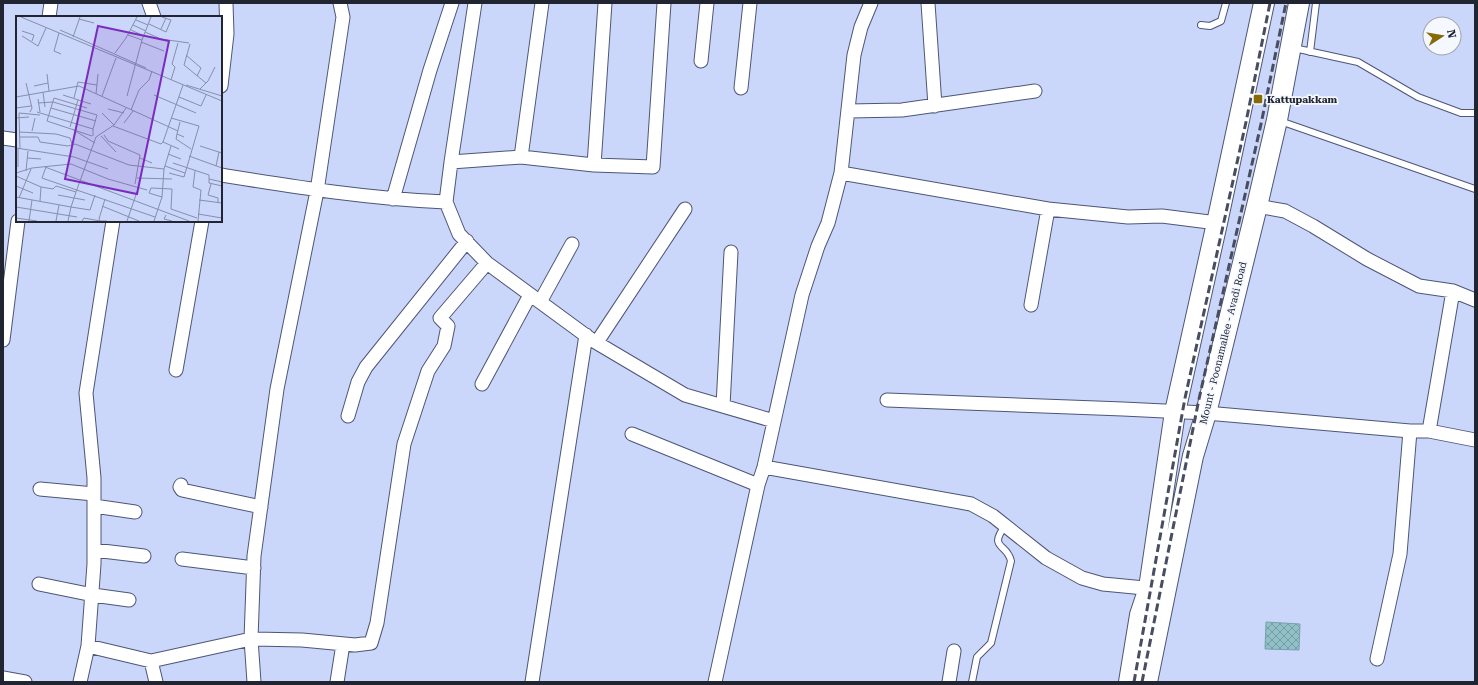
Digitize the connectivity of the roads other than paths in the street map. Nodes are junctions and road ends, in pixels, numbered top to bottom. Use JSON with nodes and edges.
{"nodes":[{"id":1,"x":51,"y":3,"type":"edge"},
{"id":2,"x":149,"y":3,"type":"edge"},
{"id":3,"x":226,"y":3,"type":"edge"},
{"id":4,"x":340,"y":3,"type":"edge"},
{"id":5,"x":452,"y":3,"type":"edge"},
{"id":6,"x":475,"y":3,"type":"edge"},
{"id":7,"x":542,"y":3,"type":"edge"},
{"id":8,"x":604,"y":3,"type":"edge"},
{"id":9,"x":664,"y":3,"type":"edge"},
{"id":10,"x":707,"y":3,"type":"edge"},
{"id":11,"x":750,"y":3,"type":"edge"},
{"id":12,"x":871,"y":3,"type":"edge"},
{"id":13,"x":928,"y":3,"type":"edge"},
{"id":14,"x":1226,"y":3,"type":"edge"},
{"id":15,"x":1264,"y":3,"type":"edge"},
{"id":16,"x":1299,"y":3,"type":"edge"},
{"id":17,"x":1316,"y":3,"type":"edge"},
{"id":18,"x":49,"y":16,"type":"edge"},
{"id":19,"x":154,"y":16,"type":"edge"},
{"id":20,"x":1201,"y":25,"type":"dead end"},
{"id":21,"x":1290,"y":47,"type":"junction"},
{"id":22,"x":1310,"y":52,"type":"junction"},
{"id":23,"x":701,"y":61,"type":"dead end"},
{"id":24,"x":222,"y":77,"type":"edge"},
{"id":25,"x":741,"y":88,"type":"dead end"},
{"id":26,"x":1035,"y":91,"type":"dead end"},
{"id":27,"x":935,"y":106,"type":"junction"},
{"id":28,"x":849,"y":111,"type":"junction"},
{"id":29,"x":1475,"y":113,"type":"edge"},
{"id":30,"x":1276,"y":120,"type":"junction"},
{"id":31,"x":3,"y":138,"type":"edge"},
{"id":32,"x":16,"y":140,"type":"edge"},
{"id":33,"x":521,"y":157,"type":"junction"},
{"id":34,"x":452,"y":162,"type":"junction"},
{"id":35,"x":594,"y":165,"type":"junction"},
{"id":36,"x":841,"y":173,"type":"junction"},
{"id":37,"x":222,"y":175,"type":"edge"},
{"id":38,"x":1475,"y":189,"type":"edge"},
{"id":39,"x":317,"y":191,"type":"junction"},
{"id":40,"x":392,"y":199,"type":"junction"},
{"id":41,"x":446,"y":202,"type":"junction"},
{"id":42,"x":1257,"y":206,"type":"junction"},
{"id":43,"x":685,"y":209,"type":"dead end"},
{"id":44,"x":1048,"y":209,"type":"junction"},
{"id":45,"x":18,"y":222,"type":"edge"},
{"id":46,"x":113,"y":222,"type":"edge"},
{"id":47,"x":202,"y":222,"type":"edge"},
{"id":48,"x":1218,"y":223,"type":"junction"},
{"id":49,"x":467,"y":241,"type":"junction"},
{"id":50,"x":572,"y":244,"type":"dead end"},
{"id":51,"x":732,"y":252,"type":"dead end"},
{"id":52,"x":487,"y":263,"type":"junction"},
{"id":53,"x":1453,"y":291,"type":"junction"},
{"id":54,"x":535,"y":298,"type":"junction"},
{"id":55,"x":1475,"y":300,"type":"edge"},
{"id":56,"x":1031,"y":305,"type":"dead end"},
{"id":57,"x":591,"y":339,"type":"junction"},
{"id":58,"x":3,"y":340,"type":"edge"},
{"id":59,"x":176,"y":370,"type":"dead end"},
{"id":60,"x":482,"y":384,"type":"dead end"},
{"id":61,"x":887,"y":400,"type":"dead end"},
{"id":62,"x":723,"y":406,"type":"junction"},
{"id":63,"x":1175,"y":412,"type":"junction"},
{"id":64,"x":1206,"y":413,"type":"junction"},
{"id":65,"x":348,"y":416,"type":"dead end"},
{"id":66,"x":774,"y":421,"type":"junction"},
{"id":67,"x":1410,"y":431,"type":"junction"},
{"id":68,"x":1429,"y":431,"type":"junction"},
{"id":69,"x":632,"y":434,"type":"dead end"},
{"id":70,"x":1475,"y":440,"type":"edge"},
{"id":71,"x":764,"y":467,"type":"junction"},
{"id":72,"x":758,"y":484,"type":"junction"},
{"id":73,"x":181,"y":485,"type":"dead end"},
{"id":74,"x":40,"y":490,"type":"dead end"},
{"id":75,"x":94,"y":500,"type":"junction"},
{"id":76,"x":261,"y":507,"type":"junction"},
{"id":77,"x":135,"y":512,"type":"dead end"},
{"id":78,"x":1005,"y":526,"type":"junction"},
{"id":79,"x":94,"y":550,"type":"junction"},
{"id":80,"x":144,"y":556,"type":"dead end"},
{"id":81,"x":182,"y":559,"type":"dead end"},
{"id":82,"x":254,"y":568,"type":"junction"},
{"id":83,"x":39,"y":584,"type":"dead end"},
{"id":84,"x":1157,"y":589,"type":"junction"},
{"id":85,"x":93,"y":595,"type":"junction"},
{"id":86,"x":129,"y":600,"type":"dead end"},
{"id":87,"x":250,"y":639,"type":"junction"},
{"id":88,"x":343,"y":644,"type":"junction"},
{"id":89,"x":88,"y":646,"type":"junction"},
{"id":90,"x":954,"y":651,"type":"dead end"},
{"id":91,"x":1377,"y":659,"type":"dead end"},
{"id":92,"x":151,"y":661,"type":"junction"},
{"id":93,"x":3,"y":678,"type":"edge"},
{"id":94,"x":25,"y":682,"type":"edge"},
{"id":95,"x":80,"y":682,"type":"edge"},
{"id":96,"x":156,"y":682,"type":"edge"},
{"id":97,"x":254,"y":682,"type":"edge"},
{"id":98,"x":336,"y":682,"type":"edge"},
{"id":99,"x":532,"y":682,"type":"edge"},
{"id":100,"x":715,"y":682,"type":"edge"},
{"id":101,"x":949,"y":682,"type":"edge"},
{"id":102,"x":972,"y":682,"type":"edge"},
{"id":103,"x":1129,"y":682,"type":"edge"},
{"id":104,"x":1147,"y":682,"type":"edge"}],
"edges":[{"from":1,"to":18,"type":"street"},
{"from":2,"to":19,"type":"street"},
{"from":3,"to":24,"type":"street"},
{"from":4,"to":39,"type":"street"},
{"from":5,"to":40,"type":"street"},
{"from":6,"to":34,"type":"street"},
{"from":7,"to":33,"type":"street"},
{"from":8,"to":35,"type":"street"},
{"from":9,"to":35,"type":"street"},
{"from":10,"to":23,"type":"street"},
{"from":11,"to":25,"type":"street"},
{"from":12,"to":28,"type":"street"},
{"from":13,"to":27,"type":"street"},
{"from":14,"to":20,"type":"lane"},
{"from":15,"to":48,"type":"main road","name":"Mount - Poonamallee - Avadi Road"},
{"from":16,"to":21,"type":"main road","name":"Mount - Poonamallee - Avadi Road"},
{"from":17,"to":22,"type":"lane"},
{"from":21,"to":22,"type":"lane"},
{"from":21,"to":30,"type":"main road","name":"Mount - Poonamallee - Avadi Road"},
{"from":22,"to":29,"type":"lane"},
{"from":26,"to":27,"type":"street"},
{"from":27,"to":28,"type":"street"},
{"from":28,"to":36,"type":"street"},
{"from":30,"to":38,"type":"lane"},
{"from":30,"to":42,"type":"main road","name":"Mount - Poonamallee - Avadi Road"},
{"from":31,"to":32,"type":"street"},
{"from":33,"to":34,"type":"street"},
{"from":33,"to":35,"type":"street"},
{"from":34,"to":41,"type":"street"},
{"from":36,"to":44,"type":"street"},
{"from":36,"to":66,"type":"street"},
{"from":37,"to":39,"type":"street"},
{"from":39,"to":40,"type":"street"},
{"from":39,"to":76,"type":"street"},
{"from":40,"to":41,"type":"street"},
{"from":41,"to":49,"type":"street"},
{"from":42,"to":53,"type":"street"},
{"from":42,"to":64,"type":"main road","name":"Mount - Poonamallee - Avadi Road"},
{"from":43,"to":57,"type":"street"},
{"from":44,"to":48,"type":"street"},
{"from":44,"to":56,"type":"street"},
{"from":45,"to":58,"type":"street"},
{"from":46,"to":75,"type":"street"},
{"from":47,"to":59,"type":"street"},
{"from":48,"to":63,"type":"main road","name":"Mount - Poonamallee - Avadi Road"},
{"from":49,"to":52,"type":"street"},
{"from":49,"to":65,"type":"street"},
{"from":50,"to":54,"type":"street"},
{"from":51,"to":62,"type":"street"},
{"from":52,"to":54,"type":"street"},
{"from":52,"to":88,"type":"street"},
{"from":53,"to":55,"type":"street"},
{"from":53,"to":68,"type":"street"},
{"from":54,"to":57,"type":"street"},
{"from":54,"to":60,"type":"street"},
{"from":57,"to":62,"type":"street"},
{"from":57,"to":99,"type":"street"},
{"from":61,"to":63,"type":"street"},
{"from":62,"to":66,"type":"street"},
{"from":63,"to":64,"type":"street"},
{"from":63,"to":84,"type":"main road","name":"Mount - Poonamallee - Avadi Road"},
{"from":64,"to":67,"type":"street"},
{"from":64,"to":84,"type":"main road","name":"Mount - Poonamallee - Avadi Road"},
{"from":66,"to":71,"type":"street"},
{"from":67,"to":68,"type":"street"},
{"from":67,"to":91,"type":"street"},
{"from":68,"to":70,"type":"street"},
{"from":69,"to":72,"type":"street"},
{"from":71,"to":72,"type":"street"},
{"from":71,"to":78,"type":"street"},
{"from":72,"to":100,"type":"street"},
{"from":73,"to":76,"type":"street"},
{"from":74,"to":75,"type":"street"},
{"from":75,"to":77,"type":"street"},
{"from":75,"to":79,"type":"street"},
{"from":76,"to":82,"type":"street"},
{"from":78,"to":84,"type":"street"},
{"from":78,"to":102,"type":"lane"},
{"from":79,"to":80,"type":"street"},
{"from":79,"to":85,"type":"street"},
{"from":81,"to":82,"type":"street"},
{"from":82,"to":87,"type":"street"},
{"from":83,"to":85,"type":"street"},
{"from":84,"to":103,"type":"main road","name":"Mount - Poonamallee - Avadi Road"},
{"from":84,"to":104,"type":"main road","name":"Mount - Poonamallee - Avadi Road"},
{"from":85,"to":86,"type":"street"},
{"from":85,"to":89,"type":"street"},
{"from":87,"to":88,"type":"street"},
{"from":87,"to":92,"type":"street"},
{"from":87,"to":97,"type":"street"},
{"from":88,"to":98,"type":"street"},
{"from":89,"to":92,"type":"street"},
{"from":89,"to":95,"type":"street"},
{"from":90,"to":101,"type":"street"},
{"from":92,"to":96,"type":"street"},
{"from":93,"to":94,"type":"street"}]}
